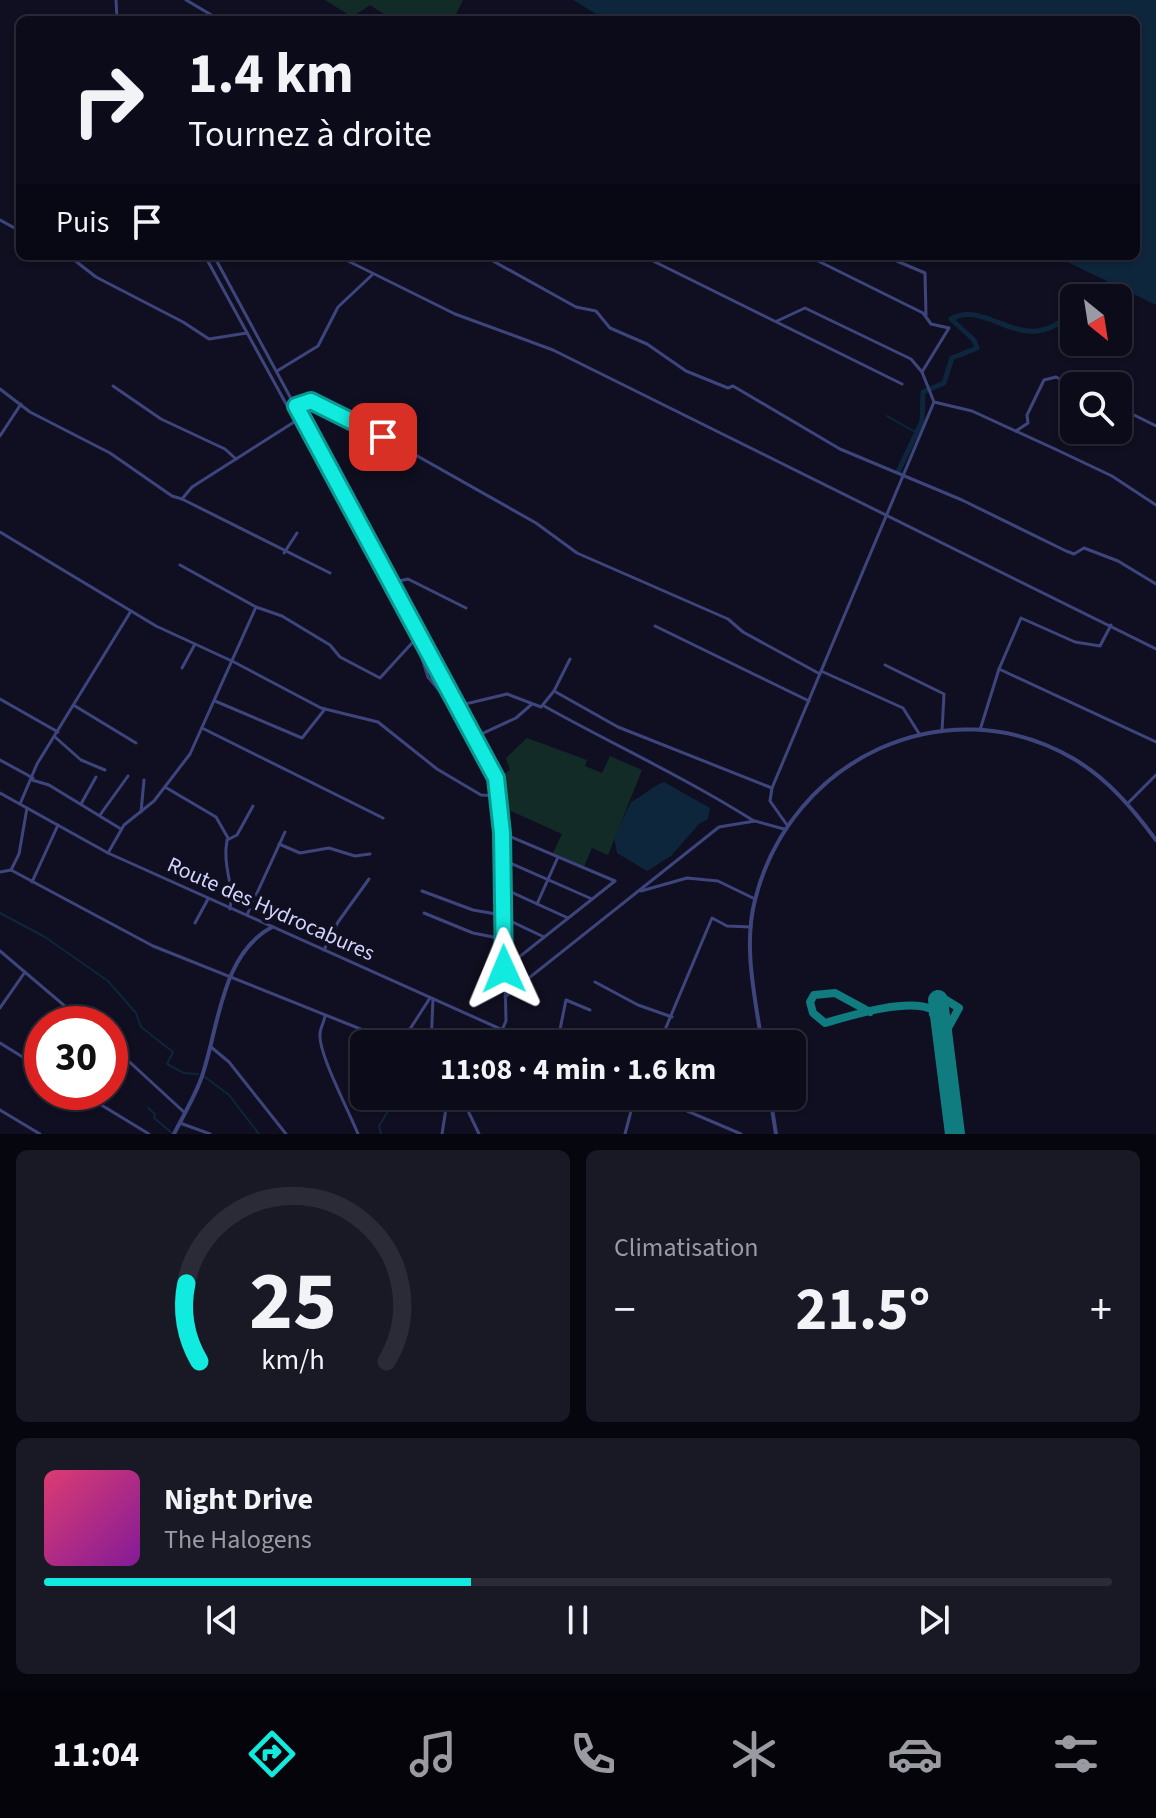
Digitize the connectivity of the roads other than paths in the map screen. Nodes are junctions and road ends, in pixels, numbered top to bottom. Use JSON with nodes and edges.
{"nodes":[{"id":1,"x":186,"y":0,"type":"edge"},
{"id":2,"x":213,"y":16,"type":"edge"},
{"id":3,"x":74,"y":260,"type":"edge"},
{"id":4,"x":207,"y":260,"type":"edge"},
{"id":5,"x":216,"y":260,"type":"edge"},
{"id":6,"x":345,"y":260,"type":"edge"},
{"id":7,"x":491,"y":260,"type":"edge"},
{"id":8,"x":651,"y":260,"type":"edge"},
{"id":9,"x":816,"y":260,"type":"edge"},
{"id":10,"x":894,"y":260,"type":"edge"},
{"id":11,"x":372,"y":275,"type":"junction"},
{"id":12,"x":926,"y":318,"type":"junction"},
{"id":13,"x":777,"y":321,"type":"junction"},
{"id":14,"x":247,"y":333,"type":"junction"},
{"id":15,"x":277,"y":371,"type":"junction"},
{"id":16,"x":922,"y":372,"type":"junction"},
{"id":17,"x":1060,"y":379,"type":"edge"},
{"id":18,"x":902,"y":384,"type":"dead end"},
{"id":19,"x":113,"y":386,"type":"dead end"},
{"id":20,"x":0,"y":389,"type":"edge"},
{"id":21,"x":934,"y":402,"type":"junction"},
{"id":22,"x":21,"y":404,"type":"junction"},
{"id":23,"x":296,"y":406,"type":"junction"},
{"id":24,"x":1132,"y":414,"type":"edge"},
{"id":25,"x":302,"y":417,"type":"junction"},
{"id":26,"x":295,"y":420,"type":"junction"},
{"id":27,"x":1156,"y":426,"type":"edge"},
{"id":28,"x":1016,"y":431,"type":"junction"},
{"id":29,"x":0,"y":436,"type":"edge"},
{"id":30,"x":237,"y":460,"type":"junction"},
{"id":31,"x":902,"y":478,"type":"junction"},
{"id":32,"x":182,"y":499,"type":"junction"},
{"id":33,"x":1156,"y":505,"type":"edge"},
{"id":34,"x":886,"y":516,"type":"junction"},
{"id":35,"x":0,"y":532,"type":"edge"},
{"id":36,"x":297,"y":533,"type":"dead end"},
{"id":37,"x":284,"y":553,"type":"junction"},
{"id":38,"x":379,"y":556,"type":"junction"},
{"id":39,"x":371,"y":560,"type":"junction"},
{"id":40,"x":180,"y":565,"type":"dead end"},
{"id":41,"x":330,"y":573,"type":"dead end"},
{"id":42,"x":392,"y":582,"type":"junction"},
{"id":43,"x":1156,"y":584,"type":"edge"},
{"id":44,"x":256,"y":607,"type":"junction"},
{"id":45,"x":466,"y":608,"type":"dead end"},
{"id":46,"x":131,"y":611,"type":"junction"},
{"id":47,"x":1111,"y":625,"type":"junction"},
{"id":48,"x":655,"y":626,"type":"dead end"},
{"id":49,"x":417,"y":643,"type":"junction"},
{"id":50,"x":195,"y":644,"type":"junction"},
{"id":51,"x":1156,"y":649,"type":"edge"},
{"id":52,"x":570,"y":659,"type":"dead end"},
{"id":53,"x":234,"y":662,"type":"junction"},
{"id":54,"x":885,"y":665,"type":"dead end"},
{"id":55,"x":182,"y":668,"type":"dead end"},
{"id":56,"x":999,"y":669,"type":"junction"},
{"id":57,"x":820,"y":672,"type":"junction"},
{"id":58,"x":554,"y":691,"type":"junction"},
{"id":59,"x":0,"y":699,"type":"edge"},
{"id":60,"x":215,"y":701,"type":"junction"},
{"id":61,"x":809,"y":701,"type":"junction"},
{"id":62,"x":532,"y":704,"type":"junction"},
{"id":63,"x":75,"y":706,"type":"junction"},
{"id":64,"x":544,"y":706,"type":"junction"},
{"id":65,"x":460,"y":707,"type":"junction"},
{"id":66,"x":325,"y":709,"type":"junction"},
{"id":67,"x":202,"y":728,"type":"junction"},
{"id":68,"x":980,"y":730,"type":"junction"},
{"id":69,"x":942,"y":731,"type":"junction"},
{"id":70,"x":58,"y":732,"type":"junction"},
{"id":71,"x":920,"y":735,"type":"junction"},
{"id":72,"x":475,"y":736,"type":"junction"},
{"id":73,"x":55,"y":737,"type":"junction"},
{"id":74,"x":1156,"y":742,"type":"edge"},
{"id":75,"x":136,"y":743,"type":"dead end"},
{"id":76,"x":0,"y":760,"type":"edge"},
{"id":77,"x":105,"y":770,"type":"dead end"},
{"id":78,"x":128,"y":776,"type":"dead end"},
{"id":79,"x":96,"y":777,"type":"dead end"},
{"id":80,"x":1156,"y":777,"type":"edge"},
{"id":81,"x":33,"y":779,"type":"junction"},
{"id":82,"x":144,"y":780,"type":"dead end"},
{"id":83,"x":165,"y":787,"type":"junction"},
{"id":84,"x":772,"y":788,"type":"junction"},
{"id":85,"x":0,"y":793,"type":"edge"},
{"id":86,"x":500,"y":796,"type":"junction"},
{"id":87,"x":20,"y":804,"type":"junction"},
{"id":88,"x":81,"y":804,"type":"junction"},
{"id":89,"x":1127,"y":804,"type":"junction"},
{"id":90,"x":253,"y":806,"type":"dead end"},
{"id":91,"x":27,"y":808,"type":"junction"},
{"id":92,"x":141,"y":812,"type":"junction"},
{"id":93,"x":99,"y":815,"type":"junction"},
{"id":94,"x":383,"y":818,"type":"dead end"},
{"id":95,"x":755,"y":821,"type":"junction"},
{"id":96,"x":58,"y":825,"type":"junction"},
{"id":97,"x":786,"y":827,"type":"junction"},
{"id":98,"x":121,"y":829,"type":"junction"},
{"id":99,"x":285,"y":832,"type":"dead end"},
{"id":100,"x":502,"y":833,"type":"junction"},
{"id":101,"x":228,"y":838,"type":"junction"},
{"id":102,"x":1156,"y":840,"type":"edge"},
{"id":103,"x":279,"y":844,"type":"junction"},
{"id":104,"x":108,"y":853,"type":"junction"},
{"id":105,"x":370,"y":854,"type":"dead end"},
{"id":106,"x":558,"y":857,"type":"junction"},
{"id":107,"x":501,"y":859,"type":"junction"},
{"id":108,"x":11,"y":870,"type":"junction"},
{"id":109,"x":0,"y":872,"type":"edge"},
{"id":110,"x":369,"y":879,"type":"dead end"},
{"id":111,"x":546,"y":880,"type":"junction"},
{"id":112,"x":32,"y":882,"type":"junction"},
{"id":113,"x":502,"y":888,"type":"junction"},
{"id":114,"x":422,"y":891,"type":"dead end"},
{"id":115,"x":637,"y":892,"type":"junction"},
{"id":116,"x":208,"y":899,"type":"junction"},
{"id":117,"x":592,"y":899,"type":"junction"},
{"id":118,"x":755,"y":899,"type":"junction"},
{"id":119,"x":537,"y":904,"type":"junction"},
{"id":120,"x":230,"y":909,"type":"junction"},
{"id":121,"x":424,"y":913,"type":"dead end"},
{"id":122,"x":247,"y":916,"type":"junction"},
{"id":123,"x":503,"y":916,"type":"junction"},
{"id":124,"x":568,"y":918,"type":"junction"},
{"id":125,"x":195,"y":923,"type":"dead end"},
{"id":126,"x":272,"y":927,"type":"junction"},
{"id":127,"x":751,"y":927,"type":"junction"},
{"id":128,"x":544,"y":937,"type":"junction"},
{"id":129,"x":503,"y":939,"type":"junction"},
{"id":130,"x":0,"y":951,"type":"edge"},
{"id":131,"x":324,"y":951,"type":"junction"},
{"id":132,"x":504,"y":969,"type":"junction"},
{"id":133,"x":25,"y":972,"type":"junction"},
{"id":134,"x":231,"y":977,"type":"junction"},
{"id":135,"x":595,"y":982,"type":"dead end"},
{"id":136,"x":504,"y":997,"type":"junction"},
{"id":137,"x":432,"y":998,"type":"junction"},
{"id":138,"x":65,"y":1006,"type":"edge"},
{"id":139,"x":0,"y":1008,"type":"edge"},
{"id":140,"x":590,"y":1010,"type":"dead end"},
{"id":141,"x":325,"y":1016,"type":"junction"},
{"id":142,"x":672,"y":1017,"type":"junction"},
{"id":143,"x":431,"y":1030,"type":"edge"},
{"id":144,"x":502,"y":1030,"type":"joint"},
{"id":145,"x":560,"y":1030,"type":"edge"},
{"id":146,"x":666,"y":1030,"type":"edge"},
{"id":147,"x":760,"y":1030,"type":"edge"},
{"id":148,"x":0,"y":1043,"type":"edge"},
{"id":149,"x":211,"y":1047,"type":"junction"},
{"id":150,"x":24,"y":1058,"type":"edge"},
{"id":151,"x":128,"y":1061,"type":"edge"},
{"id":152,"x":0,"y":1110,"type":"edge"},
{"id":153,"x":110,"y":1110,"type":"edge"},
{"id":154,"x":446,"y":1110,"type":"edge"},
{"id":155,"x":468,"y":1110,"type":"edge"},
{"id":156,"x":631,"y":1110,"type":"edge"},
{"id":157,"x":685,"y":1110,"type":"edge"},
{"id":158,"x":772,"y":1110,"type":"edge"},
{"id":159,"x":185,"y":1113,"type":"junction"},
{"id":160,"x":180,"y":1123,"type":"junction"},
{"id":161,"x":40,"y":1134,"type":"edge"},
{"id":162,"x":149,"y":1134,"type":"edge"},
{"id":163,"x":174,"y":1134,"type":"edge"},
{"id":164,"x":210,"y":1134,"type":"edge"},
{"id":165,"x":286,"y":1134,"type":"edge"},
{"id":166,"x":358,"y":1134,"type":"edge"},
{"id":167,"x":442,"y":1134,"type":"edge"},
{"id":168,"x":479,"y":1134,"type":"edge"},
{"id":169,"x":625,"y":1134,"type":"edge"},
{"id":170,"x":741,"y":1134,"type":"edge"},
{"id":171,"x":776,"y":1134,"type":"edge"}],
"edges":[{"from":1,"to":2,"type":"street"},
{"from":3,"to":14,"type":"street"},
{"from":4,"to":14,"type":"street"},
{"from":5,"to":15,"type":"street"},
{"from":6,"to":11,"type":"street"},
{"from":7,"to":31,"type":"street"},
{"from":8,"to":13,"type":"street"},
{"from":9,"to":12,"type":"street"},
{"from":10,"to":12,"type":"street"},
{"from":11,"to":15,"type":"street"},
{"from":11,"to":34,"type":"street"},
{"from":12,"to":16,"type":"street"},
{"from":13,"to":16,"type":"street"},
{"from":13,"to":18,"type":"street"},
{"from":14,"to":26,"type":"street"},
{"from":15,"to":23,"type":"street"},
{"from":16,"to":21,"type":"street"},
{"from":17,"to":28,"type":"street"},
{"from":19,"to":30,"type":"street"},
{"from":20,"to":22,"type":"street"},
{"from":21,"to":28,"type":"street"},
{"from":21,"to":31,"type":"street"},
{"from":22,"to":29,"type":"street"},
{"from":22,"to":32,"type":"street"},
{"from":23,"to":25,"type":"street"},
{"from":23,"to":57,"type":"street"},
{"from":24,"to":27,"type":"street"},
{"from":25,"to":26,"type":"street"},
{"from":25,"to":38,"type":"street"},
{"from":26,"to":30,"type":"street"},
{"from":26,"to":39,"type":"street"},
{"from":28,"to":33,"type":"street"},
{"from":30,"to":32,"type":"street"},
{"from":31,"to":34,"type":"street"},
{"from":31,"to":43,"type":"street"},
{"from":32,"to":37,"type":"street"},
{"from":34,"to":47,"type":"street"},
{"from":34,"to":57,"type":"street"},
{"from":35,"to":46,"type":"street"},
{"from":36,"to":37,"type":"street"},
{"from":37,"to":41,"type":"street"},
{"from":38,"to":39,"type":"street"},
{"from":38,"to":42,"type":"street"},
{"from":39,"to":49,"type":"street"},
{"from":40,"to":44,"type":"street"},
{"from":42,"to":45,"type":"street"},
{"from":42,"to":65,"type":"street"},
{"from":44,"to":49,"type":"street"},
{"from":44,"to":53,"type":"street"},
{"from":46,"to":50,"type":"street"},
{"from":46,"to":63,"type":"street"},
{"from":47,"to":51,"type":"street"},
{"from":47,"to":56,"type":"street"},
{"from":48,"to":61,"type":"street"},
{"from":49,"to":65,"type":"street"},
{"from":50,"to":53,"type":"street"},
{"from":50,"to":55,"type":"street"},
{"from":52,"to":58,"type":"street"},
{"from":53,"to":60,"type":"street"},
{"from":53,"to":66,"type":"street"},
{"from":54,"to":69,"type":"street"},
{"from":56,"to":68,"type":"street"},
{"from":56,"to":74,"type":"street"},
{"from":57,"to":61,"type":"street"},
{"from":57,"to":71,"type":"street"},
{"from":58,"to":64,"type":"street"},
{"from":58,"to":84,"type":"street"},
{"from":59,"to":70,"type":"street"},
{"from":60,"to":66,"type":"street"},
{"from":60,"to":67,"type":"street"},
{"from":61,"to":84,"type":"street"},
{"from":62,"to":64,"type":"street"},
{"from":62,"to":65,"type":"street"},
{"from":62,"to":72,"type":"street"},
{"from":63,"to":70,"type":"street"},
{"from":63,"to":75,"type":"street"},
{"from":64,"to":95,"type":"street"},
{"from":65,"to":72,"type":"street"},
{"from":66,"to":86,"type":"street"},
{"from":67,"to":83,"type":"street"},
{"from":67,"to":94,"type":"street"},
{"from":68,"to":69,"type":"street"},
{"from":68,"to":89,"type":"street"},
{"from":69,"to":71,"type":"street"},
{"from":70,"to":73,"type":"street"},
{"from":71,"to":97,"type":"street"},
{"from":72,"to":86,"type":"street"},
{"from":73,"to":77,"type":"street"},
{"from":73,"to":81,"type":"street"},
{"from":76,"to":81,"type":"street"},
{"from":78,"to":93,"type":"street"},
{"from":79,"to":88,"type":"street"},
{"from":80,"to":89,"type":"street"},
{"from":81,"to":87,"type":"street"},
{"from":81,"to":88,"type":"street"},
{"from":82,"to":92,"type":"street"},
{"from":83,"to":92,"type":"street"},
{"from":83,"to":101,"type":"street"},
{"from":84,"to":97,"type":"street"},
{"from":85,"to":87,"type":"street","name":"Route des Hydrocabures"},
{"from":86,"to":100,"type":"street"},
{"from":87,"to":91,"type":"street","name":"Route des Hydrocabures"},
{"from":88,"to":93,"type":"street"},
{"from":89,"to":102,"type":"street"},
{"from":90,"to":101,"type":"street"},
{"from":91,"to":96,"type":"street","name":"Route des Hydrocabures"},
{"from":91,"to":108,"type":"street"},
{"from":92,"to":98,"type":"street"},
{"from":93,"to":98,"type":"street"},
{"from":95,"to":97,"type":"street"},
{"from":95,"to":115,"type":"street"},
{"from":96,"to":104,"type":"street","name":"Route des Hydrocabures"},
{"from":96,"to":112,"type":"street"},
{"from":97,"to":118,"type":"street"},
{"from":98,"to":104,"type":"street"},
{"from":99,"to":103,"type":"street"},
{"from":100,"to":106,"type":"street"},
{"from":100,"to":107,"type":"street"},
{"from":101,"to":120,"type":"street"},
{"from":103,"to":105,"type":"street"},
{"from":103,"to":122,"type":"street"},
{"from":104,"to":116,"type":"street","name":"Route des Hydrocabures"},
{"from":106,"to":111,"type":"street"},
{"from":106,"to":117,"type":"street"},
{"from":107,"to":111,"type":"street"},
{"from":107,"to":113,"type":"street"},
{"from":108,"to":109,"type":"street"},
{"from":108,"to":112,"type":"street"},
{"from":110,"to":131,"type":"street"},
{"from":111,"to":117,"type":"street"},
{"from":111,"to":119,"type":"street"},
{"from":112,"to":134,"type":"street"},
{"from":113,"to":119,"type":"street"},
{"from":113,"to":123,"type":"street"},
{"from":114,"to":123,"type":"street"},
{"from":115,"to":118,"type":"street"},
{"from":115,"to":136,"type":"street"},
{"from":116,"to":120,"type":"street","name":"Route des Hydrocabures"},
{"from":116,"to":125,"type":"street"},
{"from":117,"to":124,"type":"street"},
{"from":118,"to":127,"type":"street"},
{"from":119,"to":124,"type":"street"},
{"from":120,"to":122,"type":"street","name":"Route des Hydrocabures"},
{"from":121,"to":129,"type":"street"},
{"from":122,"to":126,"type":"street","name":"Route des Hydrocabures"},
{"from":123,"to":128,"type":"street"},
{"from":123,"to":129,"type":"street"},
{"from":124,"to":128,"type":"street"},
{"from":126,"to":131,"type":"street","name":"Route des Hydrocabures"},
{"from":126,"to":134,"type":"street"},
{"from":127,"to":142,"type":"street"},
{"from":127,"to":147,"type":"street"},
{"from":128,"to":132,"type":"street"},
{"from":129,"to":132,"type":"street"},
{"from":130,"to":133,"type":"street"},
{"from":131,"to":137,"type":"street","name":"Route des Hydrocabures"},
{"from":132,"to":136,"type":"street"},
{"from":133,"to":138,"type":"street"},
{"from":133,"to":139,"type":"street"},
{"from":134,"to":141,"type":"street"},
{"from":134,"to":149,"type":"street"},
{"from":135,"to":142,"type":"street"},
{"from":136,"to":144,"type":"street"},
{"from":137,"to":141,"type":"street"},
{"from":137,"to":143,"type":"street"},
{"from":137,"to":144,"type":"street","name":"Route des Hydrocabures"},
{"from":140,"to":145,"type":"street"},
{"from":141,"to":166,"type":"street"},
{"from":142,"to":146,"type":"street"},
{"from":148,"to":150,"type":"street"},
{"from":149,"to":159,"type":"street"},
{"from":149,"to":165,"type":"street"},
{"from":151,"to":159,"type":"street"},
{"from":152,"to":161,"type":"street"},
{"from":153,"to":162,"type":"street"},
{"from":154,"to":167,"type":"street"},
{"from":155,"to":168,"type":"street"},
{"from":156,"to":169,"type":"street"},
{"from":157,"to":170,"type":"street"},
{"from":158,"to":171,"type":"street"},
{"from":159,"to":160,"type":"street"},
{"from":160,"to":163,"type":"street"},
{"from":160,"to":164,"type":"street"}]}
